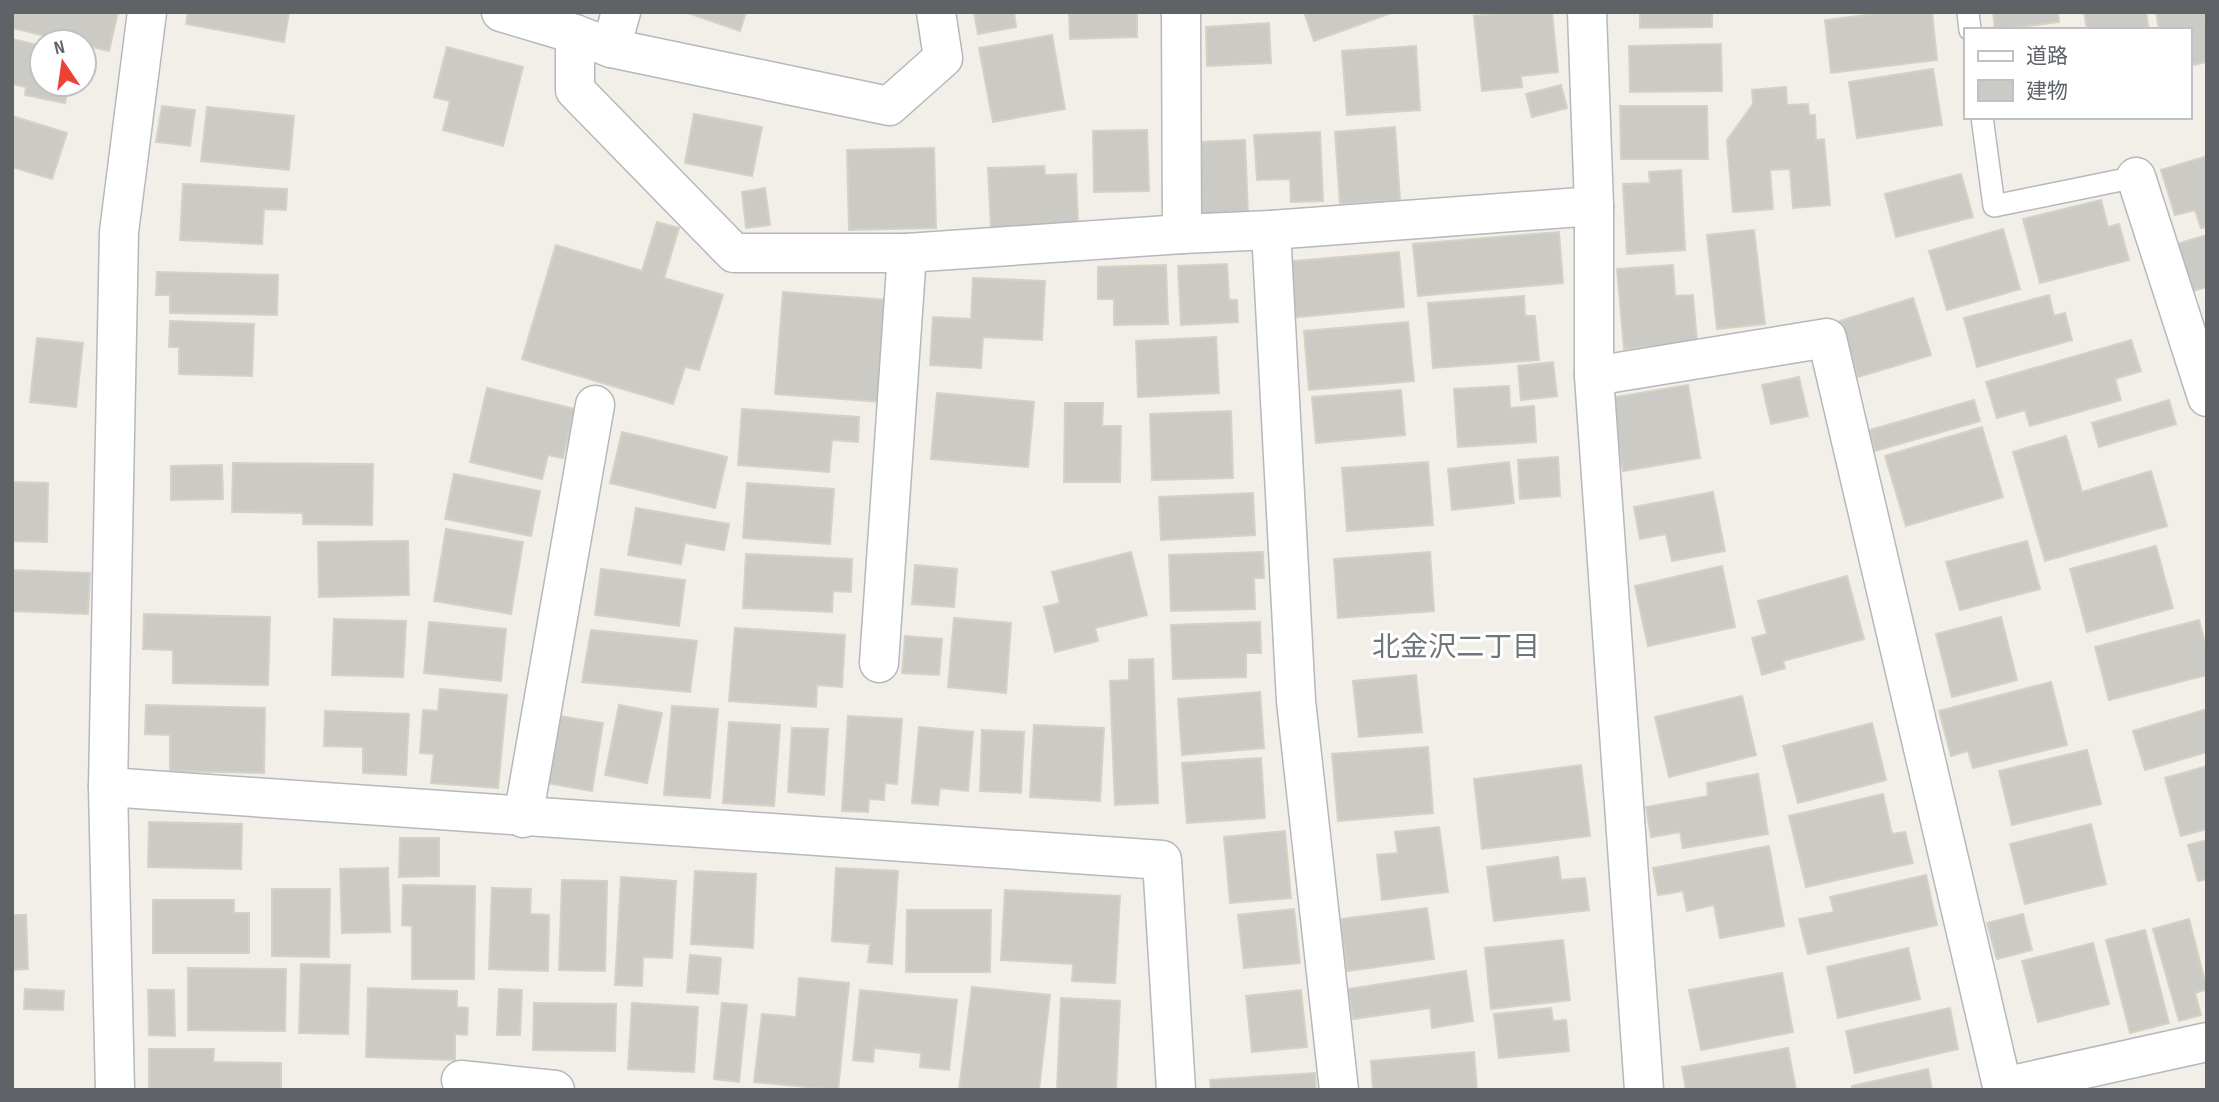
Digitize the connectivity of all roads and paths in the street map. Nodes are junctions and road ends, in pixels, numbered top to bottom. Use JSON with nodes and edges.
{"nodes":[{"id":1,"x":147,"y":12,"type":"edge"},
{"id":2,"x":501,"y":12,"type":"edge"},
{"id":3,"x":936,"y":12,"type":"edge"},
{"id":4,"x":1181,"y":12,"type":"edge"},
{"id":5,"x":1587,"y":12,"type":"edge"},
{"id":6,"x":616,"y":30,"type":"edge"},
{"id":7,"x":575,"y":34,"type":"junction"},
{"id":8,"x":1982,"y":119,"type":"edge"},
{"id":9,"x":2136,"y":177,"type":"joint"},
{"id":10,"x":1594,"y":206,"type":"junction"},
{"id":11,"x":1271,"y":230,"type":"junction"},
{"id":12,"x":1182,"y":234,"type":"junction"},
{"id":13,"x":907,"y":253,"type":"junction"},
{"id":14,"x":1594,"y":376,"type":"junction"},
{"id":15,"x":2207,"y":397,"type":"edge"},
{"id":16,"x":595,"y":405,"type":"dead end"},
{"id":17,"x":879,"y":663,"type":"dead end"},
{"id":18,"x":108,"y":787,"type":"junction"},
{"id":19,"x":523,"y":818,"type":"junction"},
{"id":20,"x":2207,"y":1042,"type":"edge"},
{"id":21,"x":461,"y":1080,"type":"dead end"},
{"id":22,"x":2003,"y":1088,"type":"edge"},
{"id":23,"x":115,"y":1090,"type":"edge"},
{"id":24,"x":555,"y":1090,"type":"edge"},
{"id":25,"x":1175,"y":1090,"type":"edge"},
{"id":26,"x":1339,"y":1090,"type":"edge"},
{"id":27,"x":1644,"y":1090,"type":"edge"}],
"edges":[{"from":1,"to":18,"type":"street"},
{"from":2,"to":7,"type":"street"},
{"from":3,"to":6,"type":"street"},
{"from":4,"to":12,"type":"street"},
{"from":5,"to":10,"type":"street"},
{"from":6,"to":7,"type":"street"},
{"from":7,"to":13,"type":"street"},
{"from":8,"to":9,"type":"lane"},
{"from":9,"to":15,"type":"street"},
{"from":10,"to":11,"type":"street"},
{"from":10,"to":14,"type":"street"},
{"from":11,"to":12,"type":"street"},
{"from":11,"to":26,"type":"street"},
{"from":12,"to":13,"type":"street"},
{"from":13,"to":17,"type":"street"},
{"from":14,"to":22,"type":"street"},
{"from":14,"to":27,"type":"street"},
{"from":16,"to":19,"type":"street"},
{"from":18,"to":19,"type":"street"},
{"from":18,"to":23,"type":"street"},
{"from":19,"to":25,"type":"street"},
{"from":20,"to":22,"type":"street"},
{"from":21,"to":24,"type":"street"}]}
